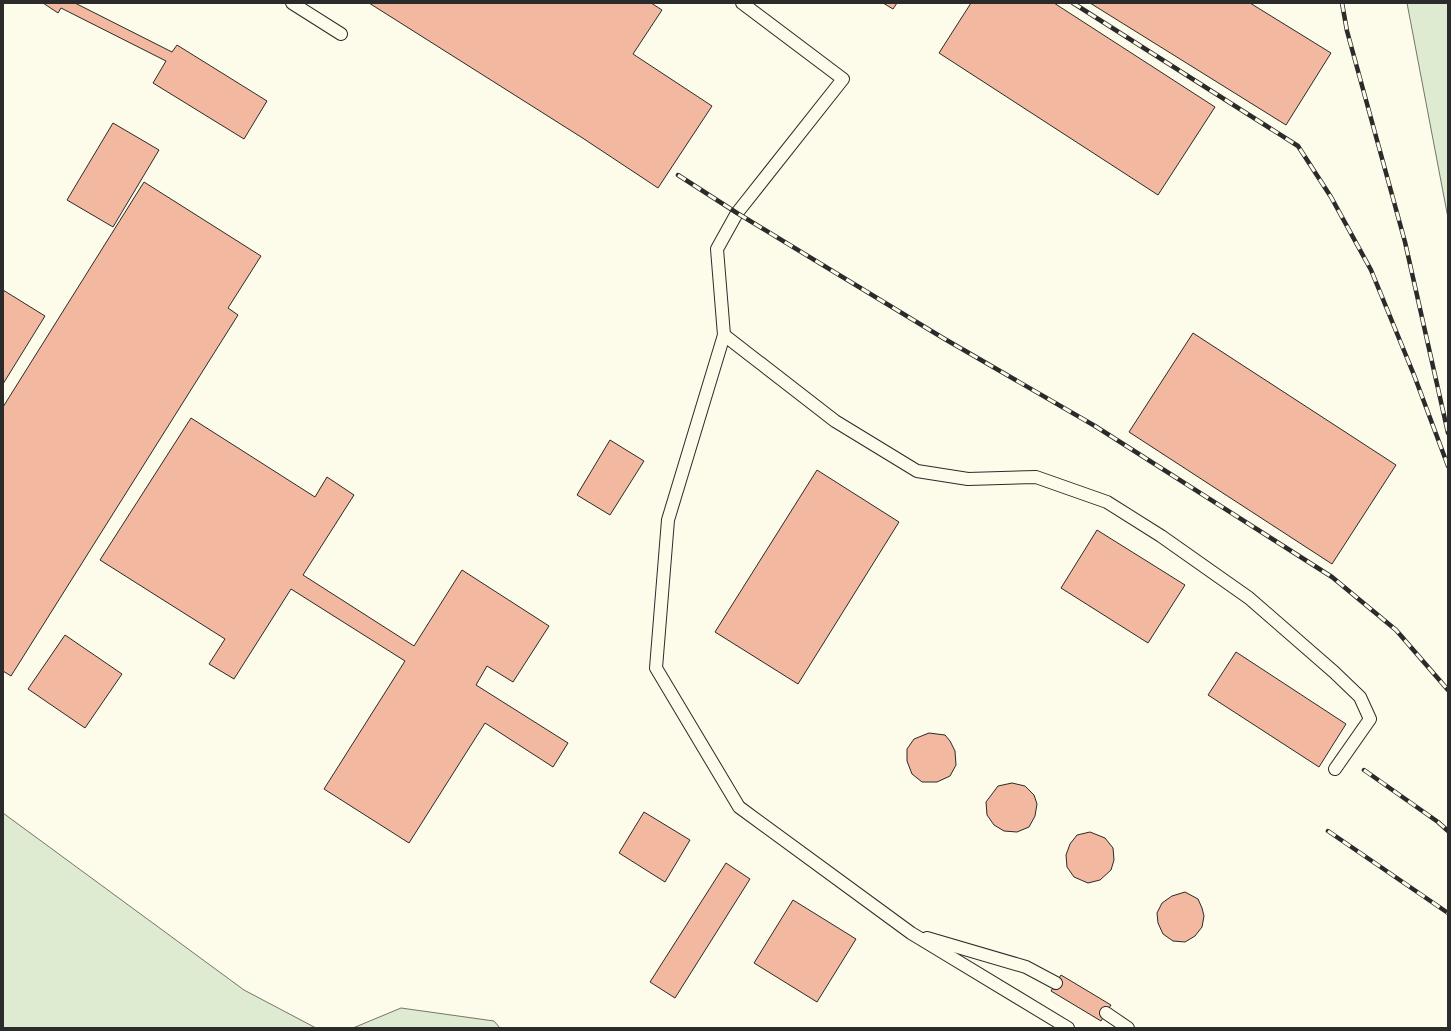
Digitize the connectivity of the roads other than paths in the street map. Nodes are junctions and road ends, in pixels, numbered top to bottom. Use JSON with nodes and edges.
{"nodes":[{"id":1,"x":292,"y":3,"type":"edge"},
{"id":2,"x":742,"y":3,"type":"edge"},
{"id":3,"x":341,"y":34,"type":"dead end"},
{"id":4,"x":724,"y":335,"type":"junction"},
{"id":5,"x":1336,"y":769,"type":"dead end"},
{"id":6,"x":911,"y":933,"type":"junction"},
{"id":7,"x":1056,"y":983,"type":"dead end"},
{"id":8,"x":1106,"y":1013,"type":"dead end"},
{"id":9,"x":1068,"y":1028,"type":"edge"},
{"id":10,"x":1128,"y":1028,"type":"edge"}],
"edges":[{"from":1,"to":3,"type":"lane"},
{"from":2,"to":4,"type":"lane"},
{"from":4,"to":5,"type":"lane"},
{"from":4,"to":6,"type":"lane"},
{"from":6,"to":7,"type":"lane"},
{"from":6,"to":9,"type":"lane"},
{"from":8,"to":10,"type":"lane"}]}
